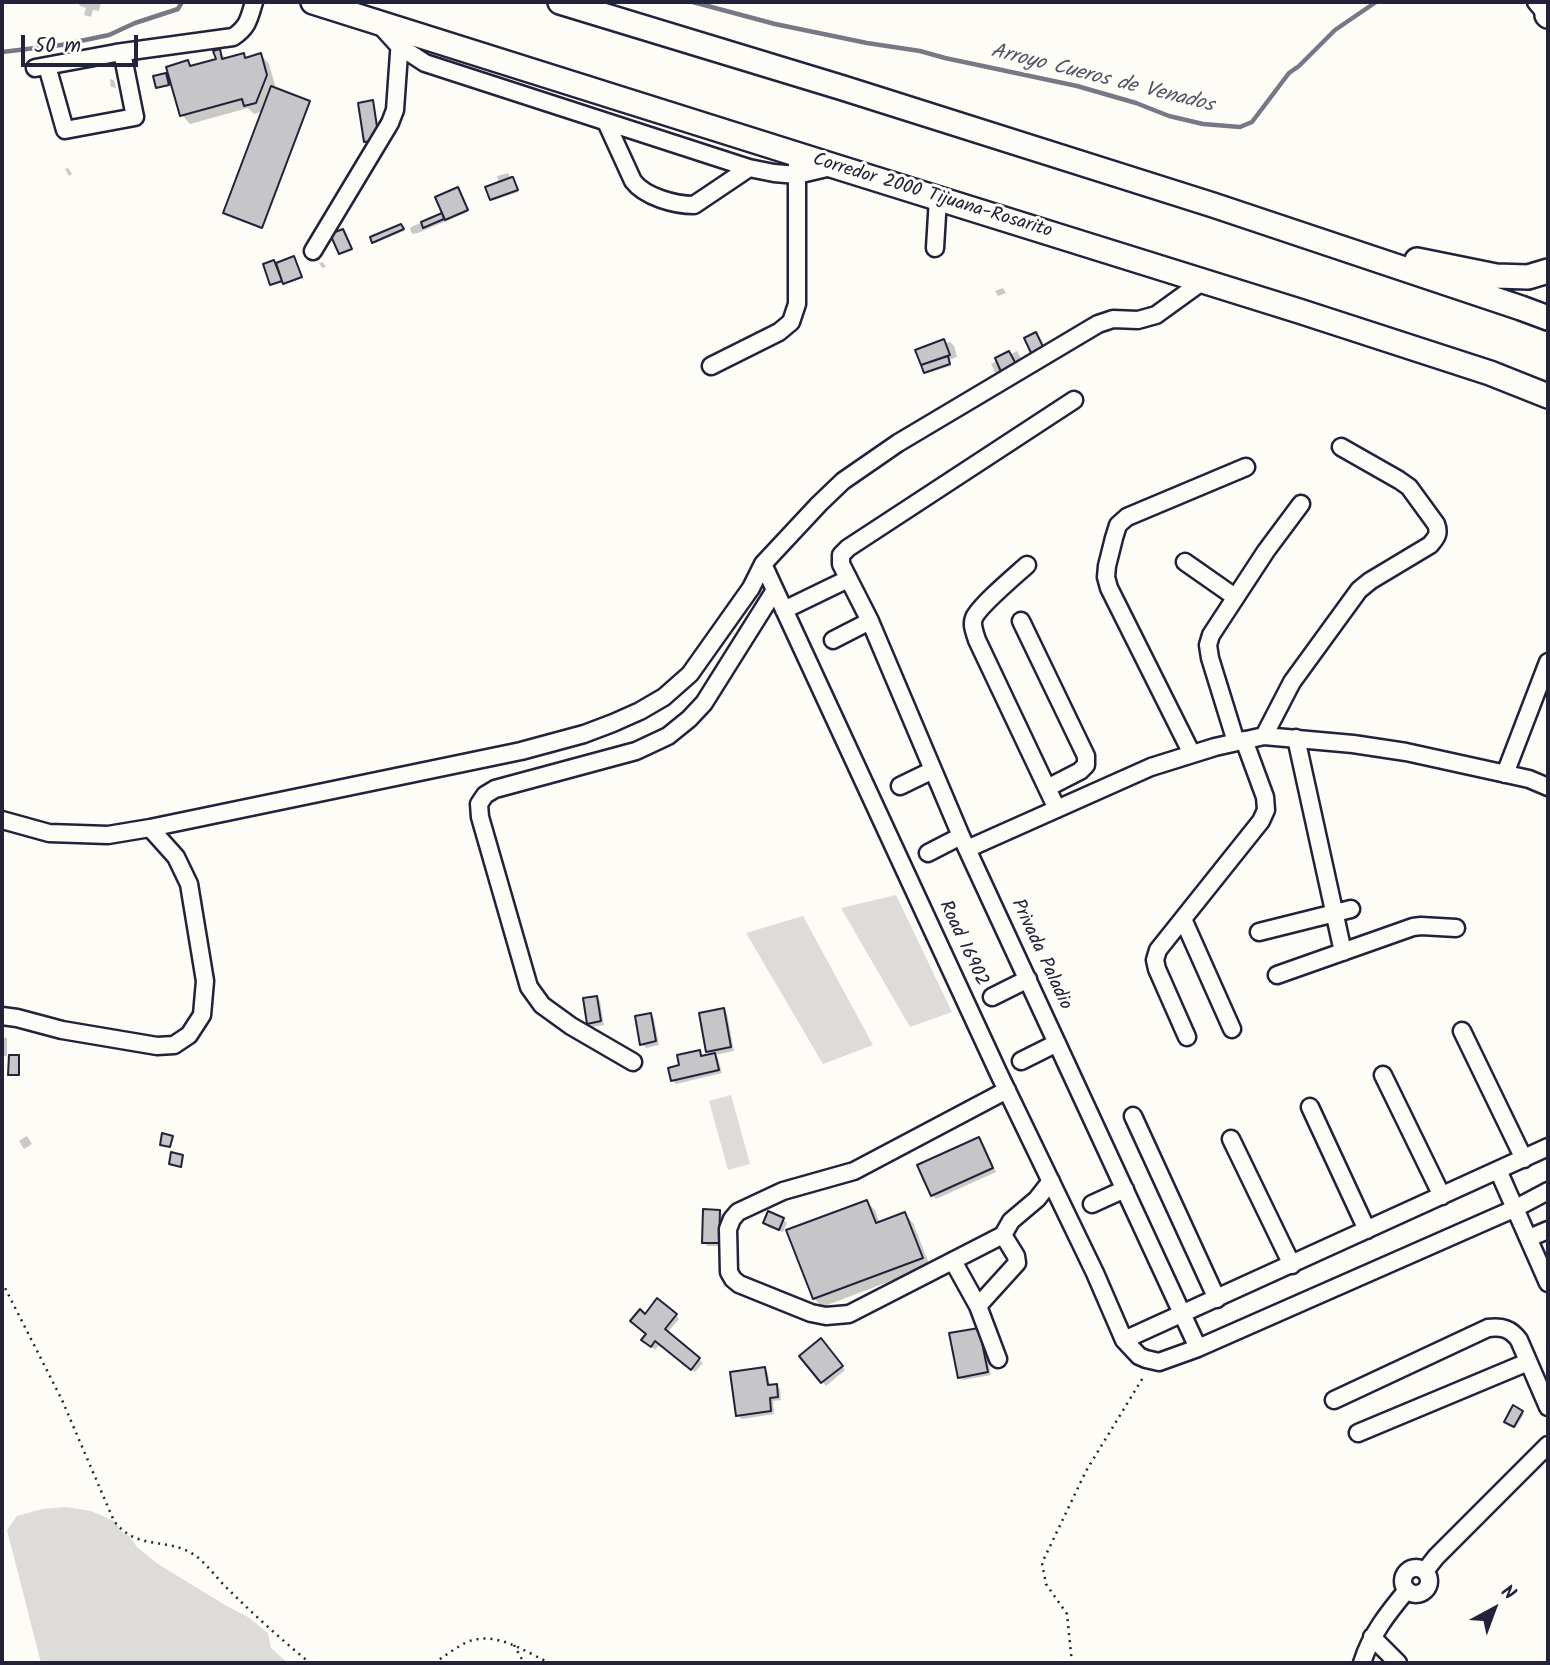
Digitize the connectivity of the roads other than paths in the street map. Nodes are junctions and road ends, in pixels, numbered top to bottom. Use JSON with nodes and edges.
{"nodes":[{"id":1,"x":254,"y":2,"type":"edge"},
{"id":2,"x":313,"y":2,"type":"edge"},
{"id":3,"x":559,"y":2,"type":"edge"},
{"id":4,"x":400,"y":38,"type":"junction"},
{"id":5,"x":122,"y":52,"type":"junction"},
{"id":6,"x":606,"y":122,"type":"junction"},
{"id":7,"x":797,"y":164,"type":"junction"},
{"id":8,"x":749,"y":168,"type":"junction"},
{"id":9,"x":938,"y":198,"type":"junction"},
{"id":10,"x":1319,"y":240,"type":"junction"},
{"id":11,"x":935,"y":248,"type":"dead end"},
{"id":12,"x":313,"y":251,"type":"dead end"},
{"id":13,"x":1548,"y":271,"type":"edge"},
{"id":14,"x":1203,"y":281,"type":"junction"},
{"id":15,"x":1548,"y":318,"type":"edge"},
{"id":16,"x":711,"y":366,"type":"dead end"},
{"id":17,"x":1548,"y":396,"type":"edge"},
{"id":18,"x":1073,"y":400,"type":"dead end"},
{"id":19,"x":1341,"y":447,"type":"dead end"},
{"id":20,"x":1246,"y":467,"type":"dead end"},
{"id":21,"x":1301,"y":504,"type":"dead end"},
{"id":22,"x":1185,"y":562,"type":"dead end"},
{"id":23,"x":763,"y":564,"type":"junction"},
{"id":24,"x":1027,"y":565,"type":"dead end"},
{"id":25,"x":848,"y":579,"type":"junction"},
{"id":26,"x":775,"y":590,"type":"junction"},
{"id":27,"x":1235,"y":597,"type":"junction"},
{"id":28,"x":784,"y":610,"type":"junction"},
{"id":29,"x":870,"y":621,"type":"junction"},
{"id":30,"x":1021,"y":621,"type":"dead end"},
{"id":31,"x":833,"y":640,"type":"dead end"},
{"id":32,"x":1548,"y":662,"type":"edge"},
{"id":33,"x":1264,"y":736,"type":"junction"},
{"id":34,"x":1296,"y":738,"type":"junction"},
{"id":35,"x":1240,"y":741,"type":"junction"},
{"id":36,"x":1192,"y":754,"type":"junction"},
{"id":37,"x":933,"y":770,"type":"junction"},
{"id":38,"x":1504,"y":774,"type":"junction"},
{"id":39,"x":900,"y":786,"type":"dead end"},
{"id":40,"x":1548,"y":787,"type":"edge"},
{"id":41,"x":1047,"y":788,"type":"junction"},
{"id":42,"x":1057,"y":809,"type":"junction"},
{"id":43,"x":2,"y":820,"type":"edge"},
{"id":44,"x":150,"y":828,"type":"junction"},
{"id":45,"x":964,"y":842,"type":"junction"},
{"id":46,"x":928,"y":853,"type":"dead end"},
{"id":47,"x":1350,"y":909,"type":"dead end"},
{"id":48,"x":1334,"y":914,"type":"junction"},
{"id":49,"x":1184,"y":919,"type":"junction"},
{"id":50,"x":1455,"y":928,"type":"dead end"},
{"id":51,"x":1259,"y":932,"type":"dead end"},
{"id":52,"x":1343,"y":952,"type":"junction"},
{"id":53,"x":1277,"y":975,"type":"dead end"},
{"id":54,"x":1028,"y":979,"type":"junction"},
{"id":55,"x":992,"y":997,"type":"dead end"},
{"id":56,"x":2,"y":1016,"type":"edge"},
{"id":57,"x":1232,"y":1030,"type":"dead end"},
{"id":58,"x":1462,"y":1031,"type":"dead end"},
{"id":59,"x":1187,"y":1037,"type":"dead end"},
{"id":60,"x":1058,"y":1042,"type":"junction"},
{"id":61,"x":1021,"y":1061,"type":"dead end"},
{"id":62,"x":633,"y":1062,"type":"dead end"},
{"id":63,"x":1383,"y":1075,"type":"dead end"},
{"id":64,"x":1007,"y":1090,"type":"junction"},
{"id":65,"x":1310,"y":1107,"type":"dead end"},
{"id":66,"x":1133,"y":1116,"type":"dead end"},
{"id":67,"x":1231,"y":1139,"type":"dead end"},
{"id":68,"x":1548,"y":1147,"type":"edge"},
{"id":69,"x":1524,"y":1159,"type":"junction"},
{"id":70,"x":1498,"y":1170,"type":"junction"},
{"id":71,"x":1051,"y":1181,"type":"junction"},
{"id":72,"x":1125,"y":1189,"type":"junction"},
{"id":73,"x":1548,"y":1191,"type":"edge"},
{"id":74,"x":1443,"y":1196,"type":"junction"},
{"id":75,"x":1092,"y":1204,"type":"dead end"},
{"id":76,"x":1516,"y":1209,"type":"junction"},
{"id":77,"x":1367,"y":1230,"type":"junction"},
{"id":78,"x":1548,"y":1230,"type":"edge"},
{"id":79,"x":1003,"y":1235,"type":"junction"},
{"id":80,"x":1529,"y":1238,"type":"junction"},
{"id":81,"x":953,"y":1261,"type":"junction"},
{"id":82,"x":1292,"y":1265,"type":"junction"},
{"id":83,"x":1548,"y":1283,"type":"edge"},
{"id":84,"x":1217,"y":1299,"type":"junction"},
{"id":85,"x":978,"y":1306,"type":"junction"},
{"id":86,"x":1183,"y":1313,"type":"junction"},
{"id":87,"x":1124,"y":1340,"type":"junction"},
{"id":88,"x":1198,"y":1348,"type":"junction"},
{"id":89,"x":998,"y":1359,"type":"dead end"},
{"id":90,"x":1528,"y":1362,"type":"junction"},
{"id":91,"x":1334,"y":1400,"type":"dead end"},
{"id":92,"x":1548,"y":1407,"type":"edge"},
{"id":93,"x":1358,"y":1433,"type":"dead end"},
{"id":94,"x":1548,"y":1445,"type":"edge"},
{"id":95,"x":1372,"y":1637,"type":"junction"},
{"id":96,"x":1362,"y":1663,"type":"edge"},
{"id":97,"x":1398,"y":1663,"type":"edge"}],
"edges":[{"from":1,"to":5,"type":"street"},
{"from":2,"to":4,"type":"highway","name":"Corredor 2000 Tijuana-Rosarito"},
{"from":3,"to":10,"type":"highway"},
{"from":4,"to":6,"type":"street"},
{"from":4,"to":7,"type":"highway","name":"Corredor 2000 Tijuana-Rosarito"},
{"from":4,"to":12,"type":"street"},
{"from":5,"to":5,"type":"street"},
{"from":6,"to":8,"type":"street"},
{"from":6,"to":8,"type":"street"},
{"from":7,"to":8,"type":"street"},
{"from":7,"to":9,"type":"highway","name":"Corredor 2000 Tijuana-Rosarito"},
{"from":7,"to":16,"type":"street"},
{"from":9,"to":11,"type":"street"},
{"from":9,"to":14,"type":"highway","name":"Corredor 2000 Tijuana-Rosarito"},
{"from":10,"to":13,"type":"highway"},
{"from":10,"to":15,"type":"highway"},
{"from":14,"to":17,"type":"highway","name":"Corredor 2000 Tijuana-Rosarito"},
{"from":14,"to":23,"type":"street"},
{"from":18,"to":25,"type":"street"},
{"from":19,"to":33,"type":"street"},
{"from":20,"to":36,"type":"street"},
{"from":21,"to":27,"type":"street"},
{"from":22,"to":27,"type":"street"},
{"from":23,"to":26,"type":"street","name":"Road 16902"},
{"from":23,"to":44,"type":"street"},
{"from":24,"to":41,"type":"street"},
{"from":25,"to":28,"type":"street"},
{"from":25,"to":29,"type":"street","name":"Privada Paladio"},
{"from":26,"to":28,"type":"street","name":"Road 16902"},
{"from":26,"to":62,"type":"street"},
{"from":27,"to":35,"type":"street"},
{"from":28,"to":64,"type":"street","name":"Road 16902"},
{"from":29,"to":31,"type":"street"},
{"from":29,"to":37,"type":"street","name":"Privada Paladio"},
{"from":30,"to":41,"type":"street"},
{"from":32,"to":38,"type":"street"},
{"from":33,"to":34,"type":"street"},
{"from":33,"to":35,"type":"street"},
{"from":34,"to":38,"type":"street"},
{"from":34,"to":48,"type":"street"},
{"from":35,"to":36,"type":"street"},
{"from":35,"to":49,"type":"street"},
{"from":36,"to":42,"type":"street"},
{"from":37,"to":39,"type":"street"},
{"from":37,"to":45,"type":"street","name":"Privada Paladio"},
{"from":38,"to":40,"type":"street"},
{"from":41,"to":42,"type":"street"},
{"from":42,"to":45,"type":"street"},
{"from":43,"to":44,"type":"street"},
{"from":44,"to":56,"type":"street"},
{"from":45,"to":46,"type":"street"},
{"from":45,"to":54,"type":"street","name":"Privada Paladio"},
{"from":47,"to":48,"type":"street"},
{"from":48,"to":51,"type":"street"},
{"from":48,"to":52,"type":"street"},
{"from":49,"to":57,"type":"street"},
{"from":49,"to":59,"type":"street"},
{"from":50,"to":52,"type":"street"},
{"from":52,"to":53,"type":"street"},
{"from":54,"to":55,"type":"street"},
{"from":54,"to":60,"type":"street","name":"Privada Paladio"},
{"from":58,"to":69,"type":"street"},
{"from":60,"to":61,"type":"street"},
{"from":60,"to":72,"type":"street","name":"Privada Paladio"},
{"from":63,"to":74,"type":"street"},
{"from":64,"to":71,"type":"street","name":"Road 16902"},
{"from":64,"to":81,"type":"street"},
{"from":65,"to":77,"type":"street"},
{"from":66,"to":84,"type":"street"},
{"from":67,"to":82,"type":"street"},
{"from":68,"to":69,"type":"street"},
{"from":69,"to":70,"type":"street"},
{"from":70,"to":74,"type":"street"},
{"from":70,"to":76,"type":"street"},
{"from":71,"to":79,"type":"street"},
{"from":71,"to":87,"type":"street","name":"Road 16902"},
{"from":72,"to":75,"type":"street"},
{"from":72,"to":86,"type":"street","name":"Privada Paladio"},
{"from":73,"to":76,"type":"street"},
{"from":74,"to":77,"type":"street"},
{"from":76,"to":80,"type":"street"},
{"from":76,"to":88,"type":"street"},
{"from":77,"to":82,"type":"street"},
{"from":78,"to":80,"type":"street"},
{"from":79,"to":81,"type":"street"},
{"from":79,"to":85,"type":"street"},
{"from":80,"to":83,"type":"street"},
{"from":81,"to":85,"type":"street"},
{"from":82,"to":84,"type":"street"},
{"from":84,"to":86,"type":"street"},
{"from":85,"to":89,"type":"street"},
{"from":86,"to":87,"type":"street"},
{"from":86,"to":88,"type":"street","name":"Privada Paladio"},
{"from":87,"to":88,"type":"street"},
{"from":90,"to":91,"type":"street"},
{"from":90,"to":92,"type":"street"},
{"from":90,"to":93,"type":"street"},
{"from":94,"to":95,"type":"street"},
{"from":95,"to":96,"type":"street"},
{"from":95,"to":97,"type":"street"}]}
